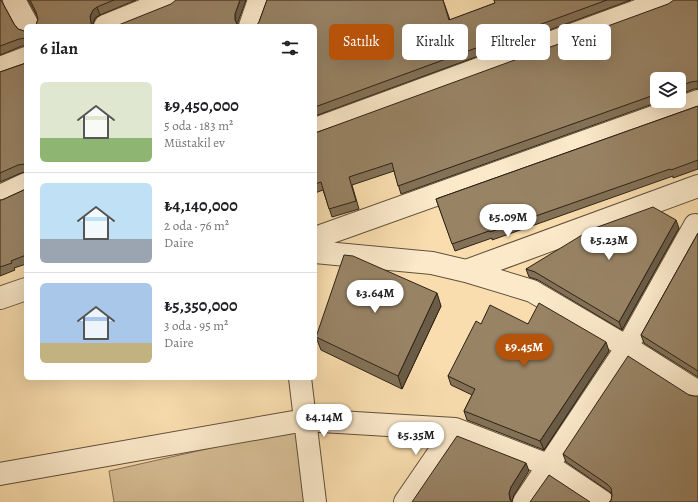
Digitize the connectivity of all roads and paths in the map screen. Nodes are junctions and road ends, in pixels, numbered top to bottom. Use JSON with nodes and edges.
{"nodes":[{"id":1,"x":14,"y":0,"type":"edge"},
{"id":2,"x":169,"y":0,"type":"edge"},
{"id":3,"x":259,"y":0,"type":"edge"},
{"id":4,"x":667,"y":0,"type":"edge"},
{"id":5,"x":27,"y":24,"type":"edge"},
{"id":6,"x":110,"y":24,"type":"edge"},
{"id":7,"x":251,"y":24,"type":"edge"},
{"id":8,"x":24,"y":59,"type":"edge"},
{"id":9,"x":0,"y":68,"type":"edge"},
{"id":10,"x":698,"y":101,"type":"edge"},
{"id":11,"x":317,"y":128,"type":"edge"},
{"id":12,"x":24,"y":185,"type":"edge"},
{"id":13,"x":691,"y":189,"type":"edge"},
{"id":14,"x":0,"y":196,"type":"edge"},
{"id":15,"x":696,"y":226,"type":"edge"},
{"id":16,"x":317,"y":237,"type":"edge"},
{"id":17,"x":317,"y":252,"type":"edge"},
{"id":18,"x":466,"y":271,"type":"junction"},
{"id":19,"x":24,"y":290,"type":"edge"},
{"id":20,"x":0,"y":298,"type":"edge"},
{"id":21,"x":627,"y":347,"type":"junction"},
{"id":22,"x":300,"y":380,"type":"edge"},
{"id":23,"x":698,"y":392,"type":"edge"},
{"id":24,"x":305,"y":420,"type":"junction"},
{"id":25,"x":455,"y":429,"type":"junction"},
{"id":26,"x":548,"y":465,"type":"junction"},
{"id":27,"x":0,"y":474,"type":"edge"},
{"id":28,"x":315,"y":502,"type":"edge"},
{"id":29,"x":405,"y":502,"type":"edge"},
{"id":30,"x":524,"y":502,"type":"edge"},
{"id":31,"x":603,"y":502,"type":"edge"}],
"edges":[{"from":1,"to":5,"type":"street"},
{"from":2,"to":6,"type":"street"},
{"from":3,"to":7,"type":"street"},
{"from":4,"to":11,"type":"street"},
{"from":8,"to":9,"type":"street"},
{"from":10,"to":16,"type":"street"},
{"from":12,"to":14,"type":"street"},
{"from":13,"to":15,"type":"street"},
{"from":13,"to":18,"type":"street"},
{"from":15,"to":21,"type":"street"},
{"from":17,"to":18,"type":"street"},
{"from":18,"to":21,"type":"street"},
{"from":19,"to":20,"type":"street"},
{"from":21,"to":23,"type":"street"},
{"from":21,"to":26,"type":"street"},
{"from":22,"to":24,"type":"street"},
{"from":24,"to":25,"type":"street"},
{"from":24,"to":27,"type":"street"},
{"from":24,"to":28,"type":"street"},
{"from":25,"to":26,"type":"street"},
{"from":25,"to":29,"type":"street"},
{"from":26,"to":30,"type":"street"},
{"from":26,"to":31,"type":"street"}]}
